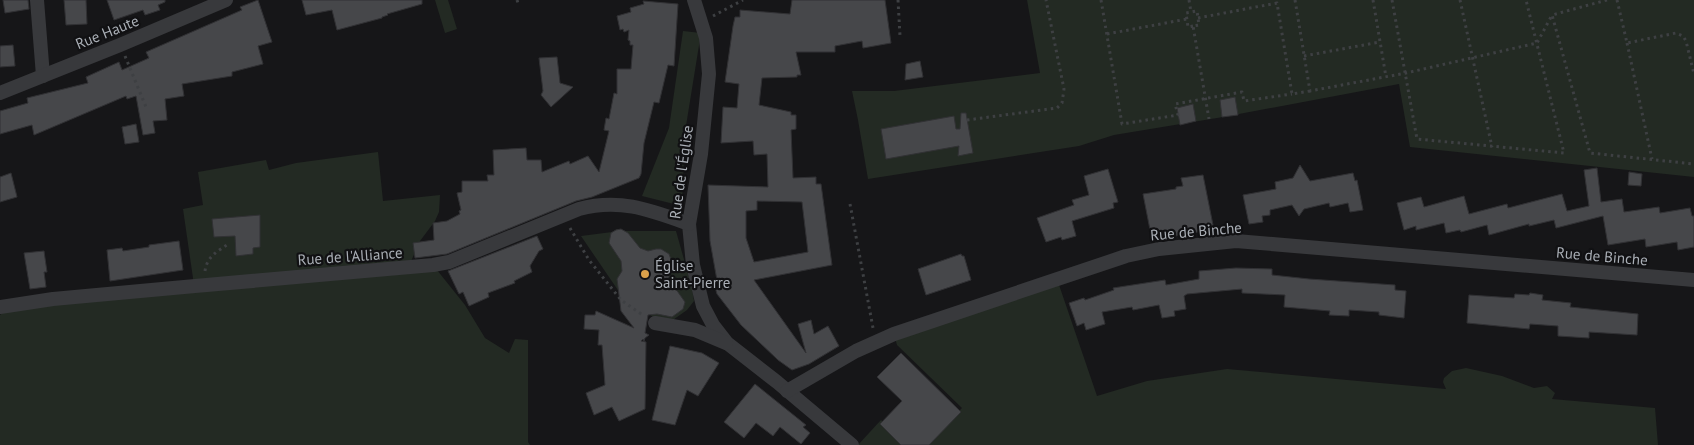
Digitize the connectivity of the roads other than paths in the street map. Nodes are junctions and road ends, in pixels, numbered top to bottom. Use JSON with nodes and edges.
{"nodes":[{"id":1,"x":37,"y":0,"type":"edge"},
{"id":2,"x":226,"y":0,"type":"edge"},
{"id":3,"x":694,"y":0,"type":"edge"},
{"id":4,"x":43,"y":76,"type":"junction"},
{"id":5,"x":0,"y":93,"type":"edge"},
{"id":6,"x":689,"y":224,"type":"junction"},
{"id":7,"x":1694,"y":280,"type":"edge"},
{"id":8,"x":0,"y":307,"type":"edge"},
{"id":9,"x":655,"y":323,"type":"road end"},
{"id":10,"x":727,"y":343,"type":"junction"},
{"id":11,"x":788,"y":391,"type":"junction"},
{"id":12,"x":852,"y":445,"type":"edge"}],
"edges":[{"from":1,"to":4,"type":"street"},
{"from":2,"to":4,"type":"street","name":"Rue Haute"},
{"from":3,"to":6,"type":"street","name":"Rue de l'Église"},
{"from":4,"to":5,"type":"street","name":"Rue Haute"},
{"from":6,"to":8,"type":"street","name":"Rue de l'Alliance"},
{"from":6,"to":10,"type":"street","name":"Rue de l'Église"},
{"from":7,"to":11,"type":"street","name":"Rue de Binche"},
{"from":9,"to":10,"type":"street","name":"Rue de l'Église"},
{"from":10,"to":11,"type":"street","name":"Rue de l'Église"},
{"from":11,"to":12,"type":"street","name":"Rue de l'Église"}]}
